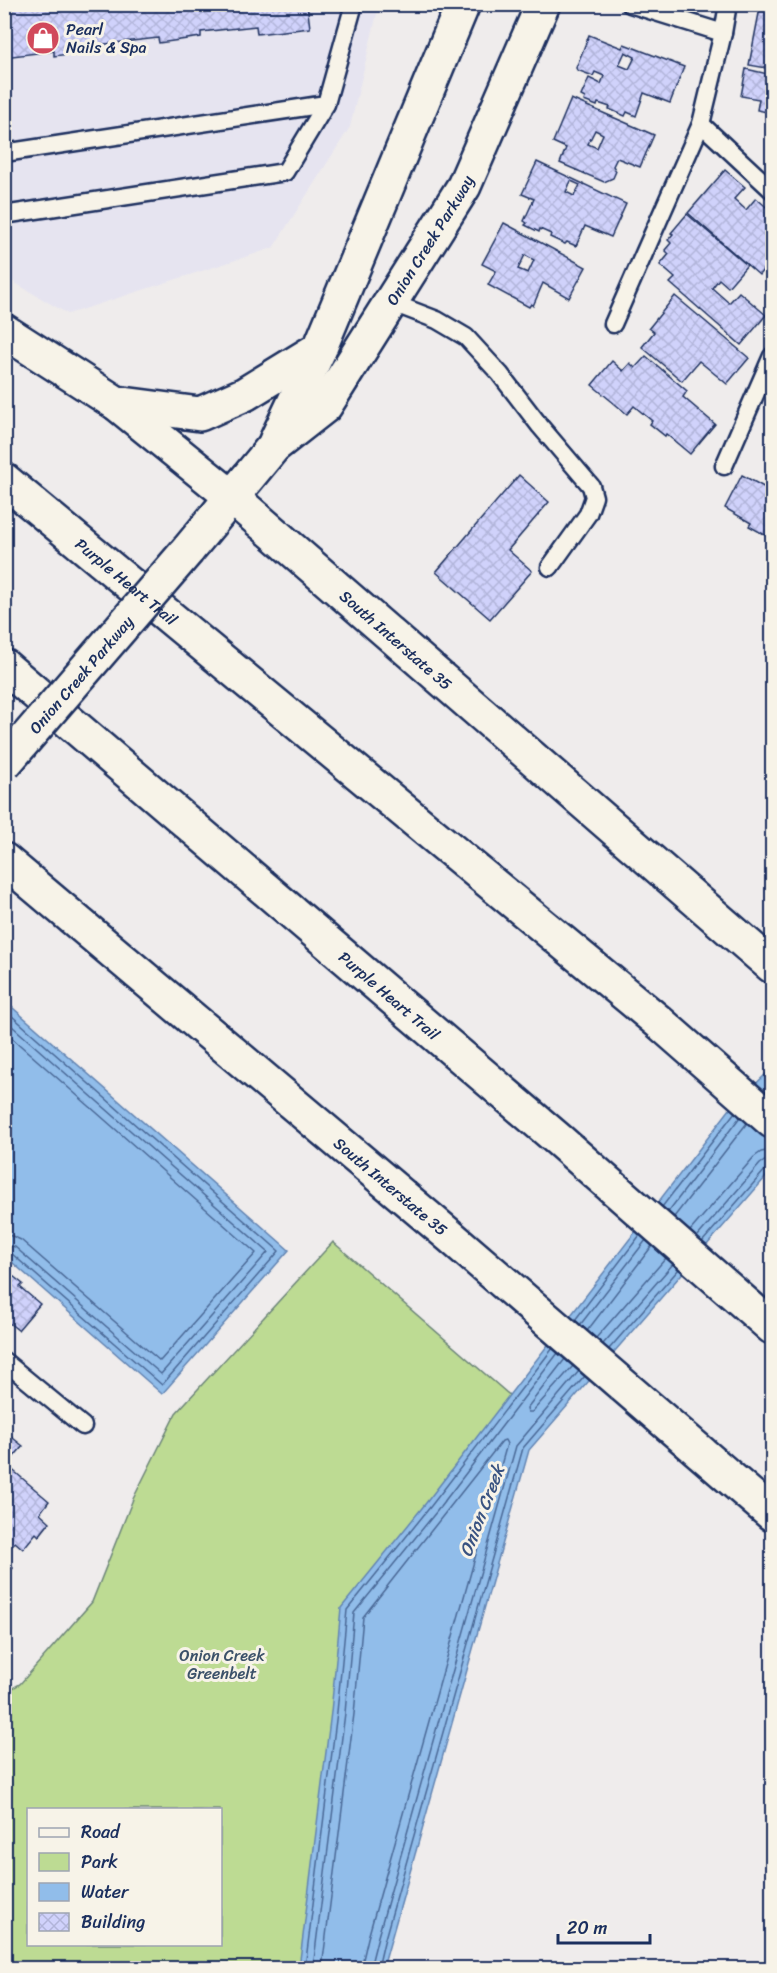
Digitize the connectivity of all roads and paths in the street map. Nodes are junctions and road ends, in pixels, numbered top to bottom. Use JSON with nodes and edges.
{"nodes":[{"id":1,"x":354,"y":4,"type":"edge"},
{"id":2,"x":463,"y":4,"type":"edge"},
{"id":3,"x":543,"y":4,"type":"edge"},
{"id":4,"x":630,"y":4,"type":"edge"},
{"id":5,"x":728,"y":4,"type":"edge"},
{"id":6,"x":723,"y":33,"type":"junction"},
{"id":7,"x":326,"y":104,"type":"junction"},
{"id":8,"x":701,"y":124,"type":"junction"},
{"id":9,"x":4,"y":153,"type":"edge"},
{"id":10,"x":772,"y":190,"type":"edge"},
{"id":11,"x":4,"y":210,"type":"edge"},
{"id":12,"x":390,"y":302,"type":"junction"},
{"id":13,"x":613,"y":324,"type":"dead end"},
{"id":14,"x":4,"y":332,"type":"edge"},
{"id":15,"x":320,"y":348,"type":"junction"},
{"id":16,"x":772,"y":356,"type":"edge"},
{"id":17,"x":116,"y":403,"type":"junction"},
{"id":18,"x":274,"y":446,"type":"junction"},
{"id":19,"x":724,"y":466,"type":"dead end"},
{"id":20,"x":4,"y":480,"type":"edge"},
{"id":21,"x":232,"y":498,"type":"junction"},
{"id":22,"x":550,"y":567,"type":"dead end"},
{"id":23,"x":4,"y":666,"type":"edge"},
{"id":24,"x":4,"y":764,"type":"edge"},
{"id":25,"x":4,"y":860,"type":"edge"},
{"id":26,"x":772,"y":966,"type":"edge"},
{"id":27,"x":772,"y":1121,"type":"edge"},
{"id":28,"x":772,"y":1326,"type":"edge"},
{"id":29,"x":4,"y":1361,"type":"edge"},
{"id":30,"x":83,"y":1426,"type":"dead end"},
{"id":31,"x":772,"y":1514,"type":"edge"}],
"edges":[{"from":1,"to":7,"type":"lane"},
{"from":2,"to":15,"type":"main road","name":"Onion Creek Parkway"},
{"from":3,"to":12,"type":"main road","name":"Onion Creek Parkway"},
{"from":4,"to":6,"type":"lane"},
{"from":5,"to":6,"type":"lane"},
{"from":6,"to":8,"type":"lane"},
{"from":7,"to":9,"type":"lane"},
{"from":7,"to":11,"type":"lane"},
{"from":8,"to":10,"type":"lane"},
{"from":8,"to":13,"type":"lane"},
{"from":12,"to":18,"type":"main road","name":"Onion Creek Parkway"},
{"from":12,"to":22,"type":"lane"},
{"from":14,"to":17,"type":"main road","name":"South Interstate 35"},
{"from":15,"to":17,"type":"main road"},
{"from":15,"to":18,"type":"main road","name":"Onion Creek Parkway"},
{"from":16,"to":19,"type":"lane"},
{"from":17,"to":21,"type":"main road","name":"South Interstate 35"},
{"from":18,"to":21,"type":"main road","name":"Onion Creek Parkway"},
{"from":20,"to":27,"type":"main road","name":"Purple Heart Trail"},
{"from":21,"to":24,"type":"main road","name":"Onion Creek Parkway","bridge":true},
{"from":21,"to":26,"type":"main road","name":"South Interstate 35"},
{"from":23,"to":28,"type":"main road","name":"Purple Heart Trail"},
{"from":25,"to":31,"type":"main road","name":"South Interstate 35"},
{"from":29,"to":30,"type":"lane"}]}
